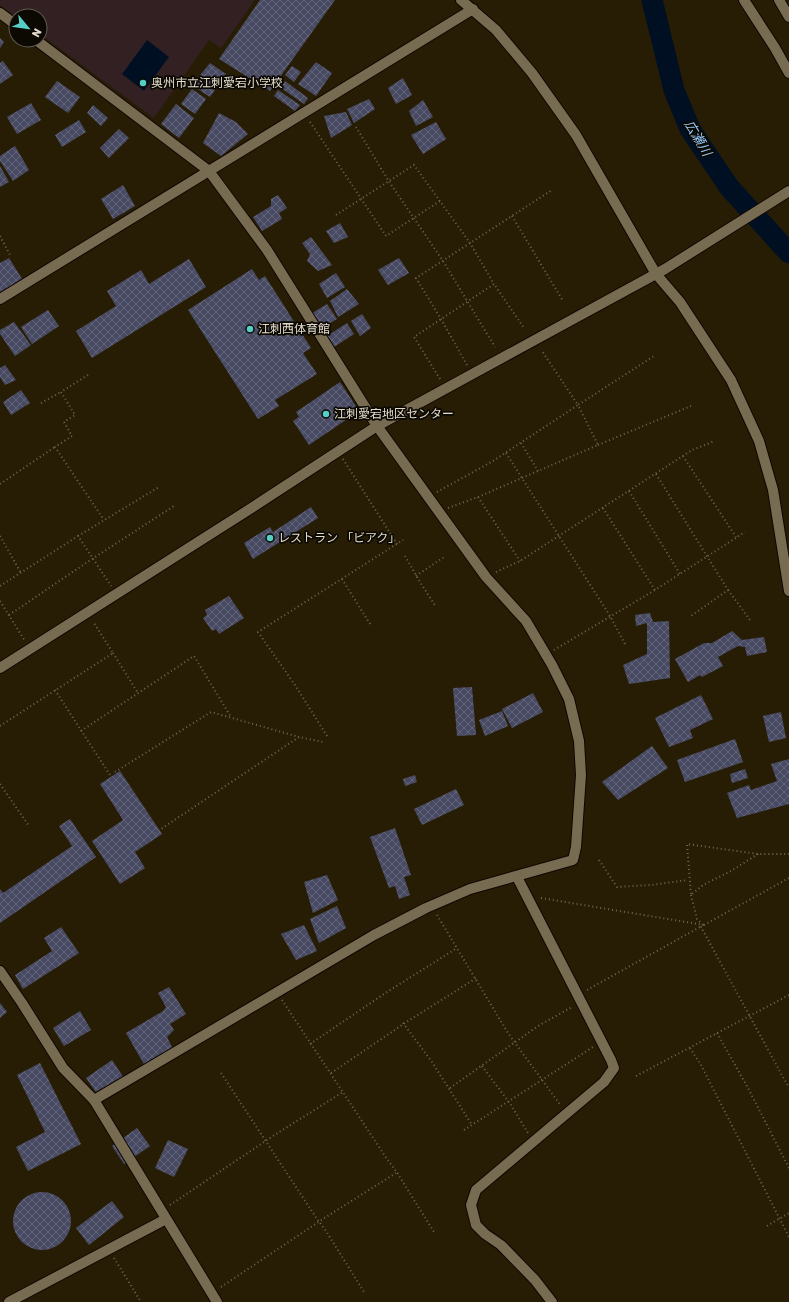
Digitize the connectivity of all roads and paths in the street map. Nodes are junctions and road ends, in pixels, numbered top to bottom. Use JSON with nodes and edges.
{"nodes":[{"id":1,"x":462,"y":0,"type":"edge"},
{"id":2,"x":744,"y":0,"type":"edge"},
{"id":3,"x":779,"y":0,"type":"edge"},
{"id":4,"x":473,"y":9,"type":"junction"},
{"id":5,"x":789,"y":17,"type":"edge"},
{"id":6,"x":47,"y":48,"type":"edge"},
{"id":7,"x":789,"y":73,"type":"edge"},
{"id":8,"x":310,"y":122,"type":"dead end"},
{"id":9,"x":356,"y":127,"type":"dead end"},
{"id":10,"x":209,"y":171,"type":"junction"},
{"id":11,"x":552,"y":190,"type":"dead end"},
{"id":12,"x":789,"y":191,"type":"edge"},
{"id":13,"x":440,"y":201,"type":"junction"},
{"id":14,"x":336,"y":215,"type":"dead end"},
{"id":15,"x":512,"y":216,"type":"junction"},
{"id":16,"x":0,"y":236,"type":"edge"},
{"id":17,"x":470,"y":243,"type":"junction"},
{"id":18,"x":10,"y":255,"type":"dead end"},
{"id":19,"x":443,"y":261,"type":"junction"},
{"id":20,"x":660,"y":272,"type":"junction"},
{"id":21,"x":494,"y":284,"type":"junction"},
{"id":22,"x":0,"y":299,"type":"edge"},
{"id":23,"x":563,"y":301,"type":"dead end"},
{"id":24,"x":468,"y":302,"type":"junction"},
{"id":25,"x":441,"y":319,"type":"junction"},
{"id":26,"x":524,"y":328,"type":"dead end"},
{"id":27,"x":494,"y":347,"type":"dead end"},
{"id":28,"x":542,"y":351,"type":"dead end"},
{"id":29,"x":654,"y":356,"type":"dead end"},
{"id":30,"x":467,"y":365,"type":"dead end"},
{"id":31,"x":88,"y":375,"type":"dead end"},
{"id":32,"x":441,"y":382,"type":"dead end"},
{"id":33,"x":62,"y":392,"type":"junction"},
{"id":34,"x":42,"y":403,"type":"dead end"},
{"id":35,"x":578,"y":405,"type":"junction"},
{"id":36,"x":691,"y":406,"type":"dead end"},
{"id":37,"x":377,"y":426,"type":"junction"},
{"id":38,"x":715,"y":441,"type":"dead end"},
{"id":39,"x":521,"y":443,"type":"junction"},
{"id":40,"x":598,"y":445,"type":"junction"},
{"id":41,"x":55,"y":447,"type":"junction"},
{"id":42,"x":506,"y":453,"type":"junction"},
{"id":43,"x":683,"y":456,"type":"junction"},
{"id":44,"x":342,"y":457,"type":"dead end"},
{"id":45,"x":538,"y":471,"type":"junction"},
{"id":46,"x":656,"y":474,"type":"junction"},
{"id":47,"x":522,"y":478,"type":"junction"},
{"id":48,"x":0,"y":484,"type":"edge"},
{"id":49,"x":159,"y":486,"type":"dead end"},
{"id":50,"x":629,"y":491,"type":"junction"},
{"id":51,"x":428,"y":497,"type":"junction"},
{"id":52,"x":478,"y":497,"type":"junction"},
{"id":53,"x":174,"y":506,"type":"dead end"},
{"id":54,"x":602,"y":508,"type":"junction"},
{"id":55,"x":439,"y":512,"type":"junction"},
{"id":56,"x":104,"y":520,"type":"junction"},
{"id":57,"x":745,"y":532,"type":"dead end"},
{"id":58,"x":560,"y":535,"type":"junction"},
{"id":59,"x":0,"y":536,"type":"edge"},
{"id":60,"x":78,"y":536,"type":"junction"},
{"id":61,"x":736,"y":537,"type":"junction"},
{"id":62,"x":403,"y":540,"type":"dead end"},
{"id":63,"x":397,"y":544,"type":"junction"},
{"id":64,"x":405,"y":556,"type":"dead end"},
{"id":65,"x":707,"y":556,"type":"junction"},
{"id":66,"x":444,"y":557,"type":"dead end"},
{"id":67,"x":92,"y":559,"type":"junction"},
{"id":68,"x":520,"y":560,"type":"junction"},
{"id":69,"x":21,"y":573,"type":"junction"},
{"id":70,"x":680,"y":574,"type":"junction"},
{"id":71,"x":416,"y":576,"type":"junction"},
{"id":72,"x":486,"y":577,"type":"junction"},
{"id":73,"x":342,"y":579,"type":"junction"},
{"id":74,"x":0,"y":586,"type":"edge"},
{"id":75,"x":112,"y":588,"type":"dead end"},
{"id":76,"x":655,"y":590,"type":"junction"},
{"id":77,"x":728,"y":590,"type":"junction"},
{"id":78,"x":789,"y":590,"type":"edge"},
{"id":79,"x":0,"y":601,"type":"edge"},
{"id":80,"x":436,"y":606,"type":"dead end"},
{"id":81,"x":9,"y":615,"type":"junction"},
{"id":82,"x":610,"y":616,"type":"junction"},
{"id":83,"x":691,"y":616,"type":"dead end"},
{"id":84,"x":750,"y":620,"type":"dead end"},
{"id":85,"x":94,"y":623,"type":"dead end"},
{"id":86,"x":370,"y":624,"type":"dead end"},
{"id":87,"x":27,"y":643,"type":"dead end"},
{"id":88,"x":626,"y":646,"type":"dead end"},
{"id":89,"x":110,"y":648,"type":"dead end"},
{"id":90,"x":546,"y":655,"type":"junction"},
{"id":91,"x":0,"y":668,"type":"edge"},
{"id":92,"x":55,"y":690,"type":"dead end"},
{"id":93,"x":138,"y":694,"type":"dead end"},
{"id":94,"x":231,"y":717,"type":"dead end"},
{"id":95,"x":0,"y":726,"type":"edge"},
{"id":96,"x":82,"y":731,"type":"junction"},
{"id":97,"x":327,"y":736,"type":"dead end"},
{"id":98,"x":299,"y":737,"type":"junction"},
{"id":99,"x":323,"y":742,"type":"dead end"},
{"id":100,"x":115,"y":772,"type":"dead end"},
{"id":101,"x":110,"y":775,"type":"dead end"},
{"id":102,"x":0,"y":784,"type":"edge"},
{"id":103,"x":29,"y":826,"type":"dead end"},
{"id":104,"x":155,"y":833,"type":"dead end"},
{"id":105,"x":758,"y":854,"type":"junction"},
{"id":106,"x":789,"y":854,"type":"edge"},
{"id":107,"x":599,"y":860,"type":"dead end"},
{"id":108,"x":517,"y":877,"type":"junction"},
{"id":109,"x":789,"y":878,"type":"edge"},
{"id":110,"x":688,"y":880,"type":"dead end"},
{"id":111,"x":691,"y":895,"type":"junction"},
{"id":112,"x":541,"y":898,"type":"dead end"},
{"id":113,"x":435,"y":912,"type":"dead end"},
{"id":114,"x":704,"y":925,"type":"junction"},
{"id":115,"x":701,"y":927,"type":"junction"},
{"id":116,"x":457,"y":948,"type":"dead end"},
{"id":117,"x":0,"y":971,"type":"edge"},
{"id":118,"x":478,"y":977,"type":"dead end"},
{"id":119,"x":586,"y":991,"type":"dead end"},
{"id":120,"x":789,"y":995,"type":"edge"},
{"id":121,"x":280,"y":998,"type":"dead end"},
{"id":122,"x":576,"y":1004,"type":"dead end"},
{"id":123,"x":403,"y":1023,"type":"dead end"},
{"id":124,"x":717,"y":1033,"type":"junction"},
{"id":125,"x":310,"y":1044,"type":"dead end"},
{"id":126,"x":595,"y":1046,"type":"dead end"},
{"id":127,"x":690,"y":1048,"type":"junction"},
{"id":128,"x":482,"y":1066,"type":"junction"},
{"id":129,"x":222,"y":1073,"type":"dead end"},
{"id":130,"x":331,"y":1074,"type":"junction"},
{"id":131,"x":636,"y":1076,"type":"dead end"},
{"id":132,"x":450,"y":1088,"type":"dead end"},
{"id":133,"x":789,"y":1088,"type":"edge"},
{"id":134,"x":343,"y":1092,"type":"junction"},
{"id":135,"x":94,"y":1100,"type":"junction"},
{"id":136,"x":561,"y":1106,"type":"dead end"},
{"id":137,"x":472,"y":1125,"type":"junction"},
{"id":138,"x":464,"y":1130,"type":"dead end"},
{"id":139,"x":532,"y":1139,"type":"dead end"},
{"id":140,"x":789,"y":1168,"type":"edge"},
{"id":141,"x":396,"y":1173,"type":"dead end"},
{"id":142,"x":168,"y":1206,"type":"dead end"},
{"id":143,"x":789,"y":1213,"type":"edge"},
{"id":144,"x":166,"y":1219,"type":"junction"},
{"id":145,"x":767,"y":1226,"type":"dead end"},
{"id":146,"x":434,"y":1232,"type":"dead end"},
{"id":147,"x":789,"y":1237,"type":"edge"},
{"id":148,"x":112,"y":1254,"type":"dead end"},
{"id":149,"x":221,"y":1287,"type":"dead end"},
{"id":150,"x":364,"y":1292,"type":"dead end"},
{"id":151,"x":9,"y":1302,"type":"edge"},
{"id":152,"x":141,"y":1302,"type":"edge"},
{"id":153,"x":217,"y":1302,"type":"edge"},
{"id":154,"x":552,"y":1302,"type":"edge"}],
"edges":[{"from":1,"to":4,"type":"street"},
{"from":2,"to":7,"type":"street"},
{"from":3,"to":5,"type":"street"},
{"from":4,"to":10,"type":"street"},
{"from":4,"to":20,"type":"street"},
{"from":6,"to":10,"type":"street"},
{"from":8,"to":13,"type":"path"},
{"from":9,"to":19,"type":"path"},
{"from":10,"to":22,"type":"street"},
{"from":10,"to":37,"type":"street"},
{"from":11,"to":15,"type":"path"},
{"from":12,"to":20,"type":"street"},
{"from":13,"to":14,"type":"path"},
{"from":13,"to":17,"type":"path"},
{"from":15,"to":17,"type":"path"},
{"from":15,"to":23,"type":"path"},
{"from":16,"to":18,"type":"path"},
{"from":17,"to":19,"type":"path"},
{"from":17,"to":21,"type":"path"},
{"from":19,"to":24,"type":"path"},
{"from":19,"to":25,"type":"path"},
{"from":20,"to":37,"type":"street"},
{"from":20,"to":78,"type":"street"},
{"from":21,"to":24,"type":"path"},
{"from":21,"to":26,"type":"path"},
{"from":24,"to":25,"type":"path"},
{"from":24,"to":27,"type":"path"},
{"from":25,"to":30,"type":"path"},
{"from":25,"to":32,"type":"path"},
{"from":28,"to":35,"type":"path"},
{"from":29,"to":35,"type":"path"},
{"from":31,"to":33,"type":"path"},
{"from":33,"to":34,"type":"path"},
{"from":33,"to":41,"type":"path"},
{"from":35,"to":39,"type":"path"},
{"from":35,"to":40,"type":"path"},
{"from":36,"to":40,"type":"path"},
{"from":37,"to":51,"type":"street"},
{"from":37,"to":91,"type":"street"},
{"from":38,"to":43,"type":"path"},
{"from":39,"to":42,"type":"path"},
{"from":39,"to":45,"type":"path"},
{"from":40,"to":45,"type":"path"},
{"from":41,"to":48,"type":"path"},
{"from":41,"to":56,"type":"path"},
{"from":42,"to":47,"type":"path"},
{"from":42,"to":51,"type":"path"},
{"from":43,"to":46,"type":"path"},
{"from":43,"to":61,"type":"path"},
{"from":44,"to":63,"type":"path"},
{"from":45,"to":47,"type":"path"},
{"from":46,"to":50,"type":"path"},
{"from":46,"to":65,"type":"path"},
{"from":47,"to":52,"type":"path"},
{"from":47,"to":58,"type":"path"},
{"from":49,"to":56,"type":"path"},
{"from":50,"to":54,"type":"path"},
{"from":50,"to":70,"type":"path"},
{"from":51,"to":55,"type":"street"},
{"from":52,"to":55,"type":"path"},
{"from":52,"to":68,"type":"path"},
{"from":53,"to":67,"type":"path"},
{"from":54,"to":58,"type":"path"},
{"from":54,"to":76,"type":"path"},
{"from":55,"to":72,"type":"street"},
{"from":56,"to":60,"type":"path"},
{"from":57,"to":61,"type":"path"},
{"from":58,"to":68,"type":"path"},
{"from":58,"to":82,"type":"path"},
{"from":59,"to":69,"type":"path"},
{"from":60,"to":67,"type":"path"},
{"from":60,"to":69,"type":"path"},
{"from":61,"to":65,"type":"path"},
{"from":62,"to":63,"type":"path"},
{"from":63,"to":73,"type":"path"},
{"from":64,"to":71,"type":"path"},
{"from":65,"to":70,"type":"path"},
{"from":65,"to":77,"type":"path"},
{"from":66,"to":71,"type":"path"},
{"from":67,"to":75,"type":"path"},
{"from":67,"to":81,"type":"path"},
{"from":68,"to":72,"type":"path"},
{"from":69,"to":74,"type":"path"},
{"from":70,"to":76,"type":"path"},
{"from":71,"to":80,"type":"path"},
{"from":72,"to":90,"type":"street"},
{"from":73,"to":86,"type":"path"},
{"from":73,"to":97,"type":"path"},
{"from":76,"to":82,"type":"path"},
{"from":77,"to":83,"type":"path"},
{"from":77,"to":84,"type":"path"},
{"from":79,"to":81,"type":"path"},
{"from":81,"to":87,"type":"path"},
{"from":82,"to":88,"type":"path"},
{"from":82,"to":90,"type":"path"},
{"from":85,"to":95,"type":"path"},
{"from":89,"to":93,"type":"path"},
{"from":90,"to":108,"type":"street"},
{"from":92,"to":96,"type":"path"},
{"from":94,"to":96,"type":"path"},
{"from":96,"to":101,"type":"path"},
{"from":98,"to":99,"type":"path"},
{"from":98,"to":100,"type":"path"},
{"from":98,"to":104,"type":"path"},
{"from":102,"to":103,"type":"path"},
{"from":105,"to":106,"type":"path"},
{"from":105,"to":111,"type":"path"},
{"from":105,"to":111,"type":"path"},
{"from":107,"to":110,"type":"path"},
{"from":108,"to":135,"type":"street"},
{"from":108,"to":154,"type":"street"},
{"from":109,"to":114,"type":"path"},
{"from":111,"to":114,"type":"path"},
{"from":112,"to":114,"type":"path"},
{"from":113,"to":136,"type":"path"},
{"from":114,"to":115,"type":"path"},
{"from":115,"to":119,"type":"path"},
{"from":115,"to":133,"type":"path"},
{"from":116,"to":125,"type":"path"},
{"from":117,"to":135,"type":"street"},
{"from":118,"to":130,"type":"path"},
{"from":120,"to":124,"type":"path"},
{"from":121,"to":130,"type":"path"},
{"from":122,"to":128,"type":"path"},
{"from":123,"to":137,"type":"path"},
{"from":124,"to":127,"type":"path"},
{"from":124,"to":140,"type":"path"},
{"from":126,"to":137,"type":"path"},
{"from":127,"to":131,"type":"path"},
{"from":127,"to":147,"type":"path"},
{"from":128,"to":132,"type":"path"},
{"from":128,"to":139,"type":"path"},
{"from":129,"to":150,"type":"path"},
{"from":130,"to":134,"type":"path"},
{"from":134,"to":142,"type":"path"},
{"from":134,"to":146,"type":"path"},
{"from":135,"to":144,"type":"street"},
{"from":137,"to":138,"type":"path"},
{"from":141,"to":149,"type":"path"},
{"from":143,"to":145,"type":"path"},
{"from":144,"to":151,"type":"street"},
{"from":144,"to":153,"type":"street"},
{"from":148,"to":152,"type":"path"}]}
